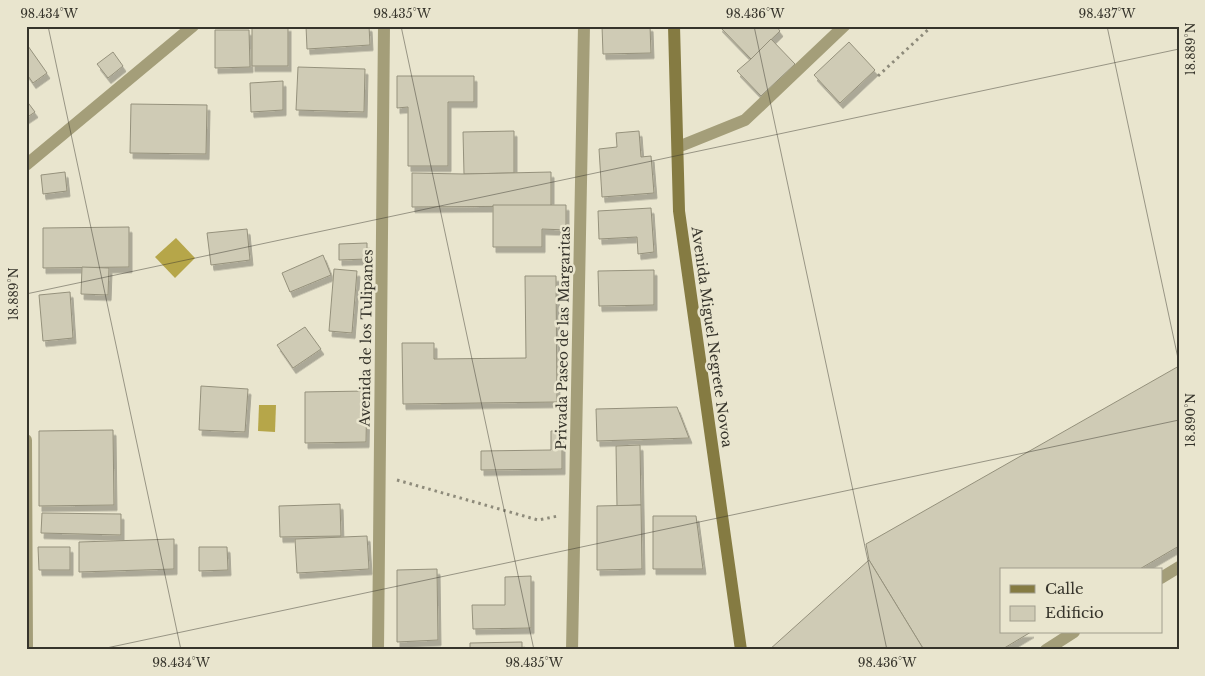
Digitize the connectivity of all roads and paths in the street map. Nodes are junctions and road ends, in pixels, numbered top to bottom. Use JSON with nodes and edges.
{"nodes":[{"id":1,"x":193,"y":26,"type":"edge"},
{"id":2,"x":384,"y":26,"type":"edge"},
{"id":3,"x":584,"y":26,"type":"edge"},
{"id":4,"x":674,"y":26,"type":"edge"},
{"id":5,"x":844,"y":26,"type":"edge"},
{"id":6,"x":932,"y":26,"type":"edge"},
{"id":7,"x":878,"y":76,"type":"dead end"},
{"id":8,"x":678,"y":147,"type":"junction"},
{"id":9,"x":26,"y":165,"type":"edge"},
{"id":10,"x":26,"y":440,"type":"edge"},
{"id":11,"x":380,"y":475,"type":"junction"},
{"id":12,"x":574,"y":513,"type":"junction"},
{"id":13,"x":1179,"y":567,"type":"edge"},
{"id":14,"x":1162,"y":577,"type":"edge"},
{"id":15,"x":1071,"y":634,"type":"edge"},
{"id":16,"x":27,"y":650,"type":"edge"},
{"id":17,"x":378,"y":650,"type":"edge"},
{"id":18,"x":572,"y":650,"type":"edge"},
{"id":19,"x":742,"y":650,"type":"edge"},
{"id":20,"x":1046,"y":650,"type":"edge"}],
"edges":[{"from":1,"to":9,"type":"street"},
{"from":2,"to":11,"type":"street","name":"Avenida de los Tulipanes"},
{"from":3,"to":12,"type":"street","name":"Privada Paseo de las Margaritas"},
{"from":4,"to":8,"type":"main road","name":"Avenida Miguel Negrete Novoa"},
{"from":5,"to":8,"type":"street"},
{"from":6,"to":7,"type":"path"},
{"from":8,"to":19,"type":"main road","name":"Avenida Miguel Negrete Novoa"},
{"from":10,"to":16,"type":"street"},
{"from":11,"to":12,"type":"path"},
{"from":11,"to":17,"type":"street","name":"Avenida de los Tulipanes"},
{"from":12,"to":18,"type":"street","name":"Privada Paseo de las Margaritas"},
{"from":13,"to":14,"type":"street"},
{"from":15,"to":20,"type":"street"}]}
